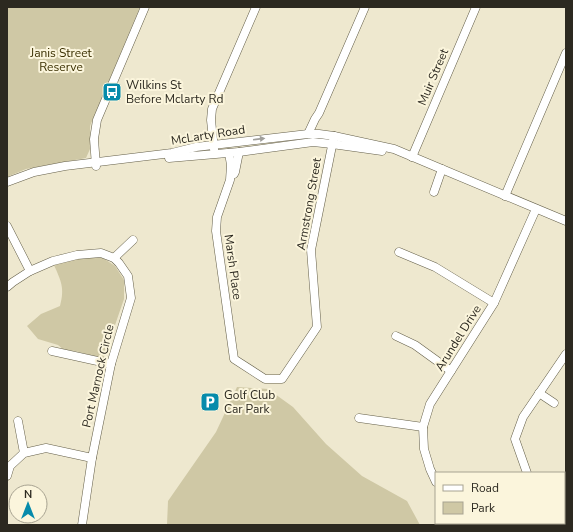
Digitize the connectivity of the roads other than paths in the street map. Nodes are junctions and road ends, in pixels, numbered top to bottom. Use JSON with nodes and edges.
{"nodes":[{"id":1,"x":145,"y":7,"type":"edge"},
{"id":2,"x":256,"y":7,"type":"edge"},
{"id":3,"x":365,"y":7,"type":"edge"},
{"id":4,"x":476,"y":7,"type":"edge"},
{"id":5,"x":566,"y":53,"type":"edge"},
{"id":6,"x":313,"y":136,"type":"junction"},
{"id":7,"x":333,"y":140,"type":"junction"},
{"id":8,"x":234,"y":142,"type":"junction"},
{"id":9,"x":213,"y":145,"type":"junction"},
{"id":10,"x":234,"y":152,"type":"junction"},
{"id":11,"x":215,"y":154,"type":"junction"},
{"id":12,"x":412,"y":157,"type":"junction"},
{"id":13,"x":96,"y":164,"type":"junction"},
{"id":14,"x":442,"y":169,"type":"junction"},
{"id":15,"x":7,"y":182,"type":"edge"},
{"id":16,"x":7,"y":187,"type":"edge"},
{"id":17,"x":434,"y":192,"type":"dead end"},
{"id":18,"x":505,"y":196,"type":"junction"},
{"id":19,"x":536,"y":209,"type":"junction"},
{"id":20,"x":566,"y":221,"type":"edge"},
{"id":21,"x":7,"y":226,"type":"edge"},
{"id":22,"x":133,"y":240,"type":"dead end"},
{"id":23,"x":399,"y":252,"type":"dead end"},
{"id":24,"x":114,"y":258,"type":"junction"},
{"id":25,"x":30,"y":271,"type":"junction"},
{"id":26,"x":7,"y":287,"type":"edge"},
{"id":27,"x":494,"y":303,"type":"junction"},
{"id":28,"x":396,"y":336,"type":"dead end"},
{"id":29,"x":52,"y":351,"type":"dead end"},
{"id":30,"x":566,"y":354,"type":"edge"},
{"id":31,"x":234,"y":359,"type":"joint"},
{"id":32,"x":111,"y":364,"type":"junction"},
{"id":33,"x":452,"y":371,"type":"junction"},
{"id":34,"x":539,"y":393,"type":"junction"},
{"id":35,"x":554,"y":403,"type":"dead end"},
{"id":36,"x":359,"y":418,"type":"dead end"},
{"id":37,"x":18,"y":420,"type":"dead end"},
{"id":38,"x":423,"y":427,"type":"junction"},
{"id":39,"x":24,"y":452,"type":"junction"},
{"id":40,"x":92,"y":458,"type":"junction"},
{"id":41,"x":526,"y":472,"type":"edge"},
{"id":42,"x":7,"y":476,"type":"edge"},
{"id":43,"x":435,"y":480,"type":"edge"},
{"id":44,"x":82,"y":525,"type":"edge"}],
"edges":[{"from":1,"to":13,"type":"street"},
{"from":2,"to":9,"type":"street"},
{"from":3,"to":6,"type":"street"},
{"from":4,"to":12,"type":"street","name":"Muir Street"},
{"from":5,"to":18,"type":"street"},
{"from":6,"to":7,"type":"street","name":"McLarty Road"},
{"from":8,"to":6,"type":"street","name":"McLarty Road","one_way":true},
{"from":6,"to":10,"type":"street","name":"McLarty Road"},
{"from":7,"to":12,"type":"street","name":"McLarty Road"},
{"from":7,"to":31,"type":"street","name":"Armstrong Street"},
{"from":8,"to":9,"type":"street","name":"McLarty Road"},
{"from":8,"to":10,"type":"street","name":"Marsh Place"},
{"from":9,"to":11,"type":"street"},
{"from":9,"to":13,"type":"street","name":"McLarty Road"},
{"from":10,"to":11,"type":"street","name":"McLarty Road"},
{"from":10,"to":31,"type":"street","name":"Marsh Place"},
{"from":11,"to":13,"type":"street","name":"McLarty Road"},
{"from":12,"to":14,"type":"street","name":"McLarty Road"},
{"from":13,"to":15,"type":"street","name":"McLarty Road"},
{"from":13,"to":16,"type":"street","name":"McLarty Road"},
{"from":14,"to":17,"type":"street"},
{"from":14,"to":18,"type":"street","name":"McLarty Road"},
{"from":18,"to":19,"type":"street","name":"McLarty Road"},
{"from":19,"to":20,"type":"street","name":"McLarty Road"},
{"from":19,"to":27,"type":"street","name":"Arundel Drive"},
{"from":21,"to":25,"type":"street"},
{"from":22,"to":24,"type":"street"},
{"from":23,"to":27,"type":"street"},
{"from":24,"to":25,"type":"street"},
{"from":24,"to":32,"type":"street","name":"Port Marnock Circle"},
{"from":25,"to":26,"type":"street"},
{"from":27,"to":33,"type":"street","name":"Arundel Drive"},
{"from":28,"to":33,"type":"street"},
{"from":29,"to":32,"type":"street"},
{"from":30,"to":34,"type":"street"},
{"from":32,"to":40,"type":"street","name":"Port Marnock Circle"},
{"from":33,"to":38,"type":"street","name":"Arundel Drive"},
{"from":34,"to":35,"type":"street"},
{"from":34,"to":41,"type":"street"},
{"from":36,"to":38,"type":"street"},
{"from":37,"to":39,"type":"street"},
{"from":38,"to":43,"type":"street","name":"Arundel Drive"},
{"from":39,"to":40,"type":"street"},
{"from":39,"to":42,"type":"street"},
{"from":40,"to":44,"type":"street","name":"Port Marnock Circle"}]}
